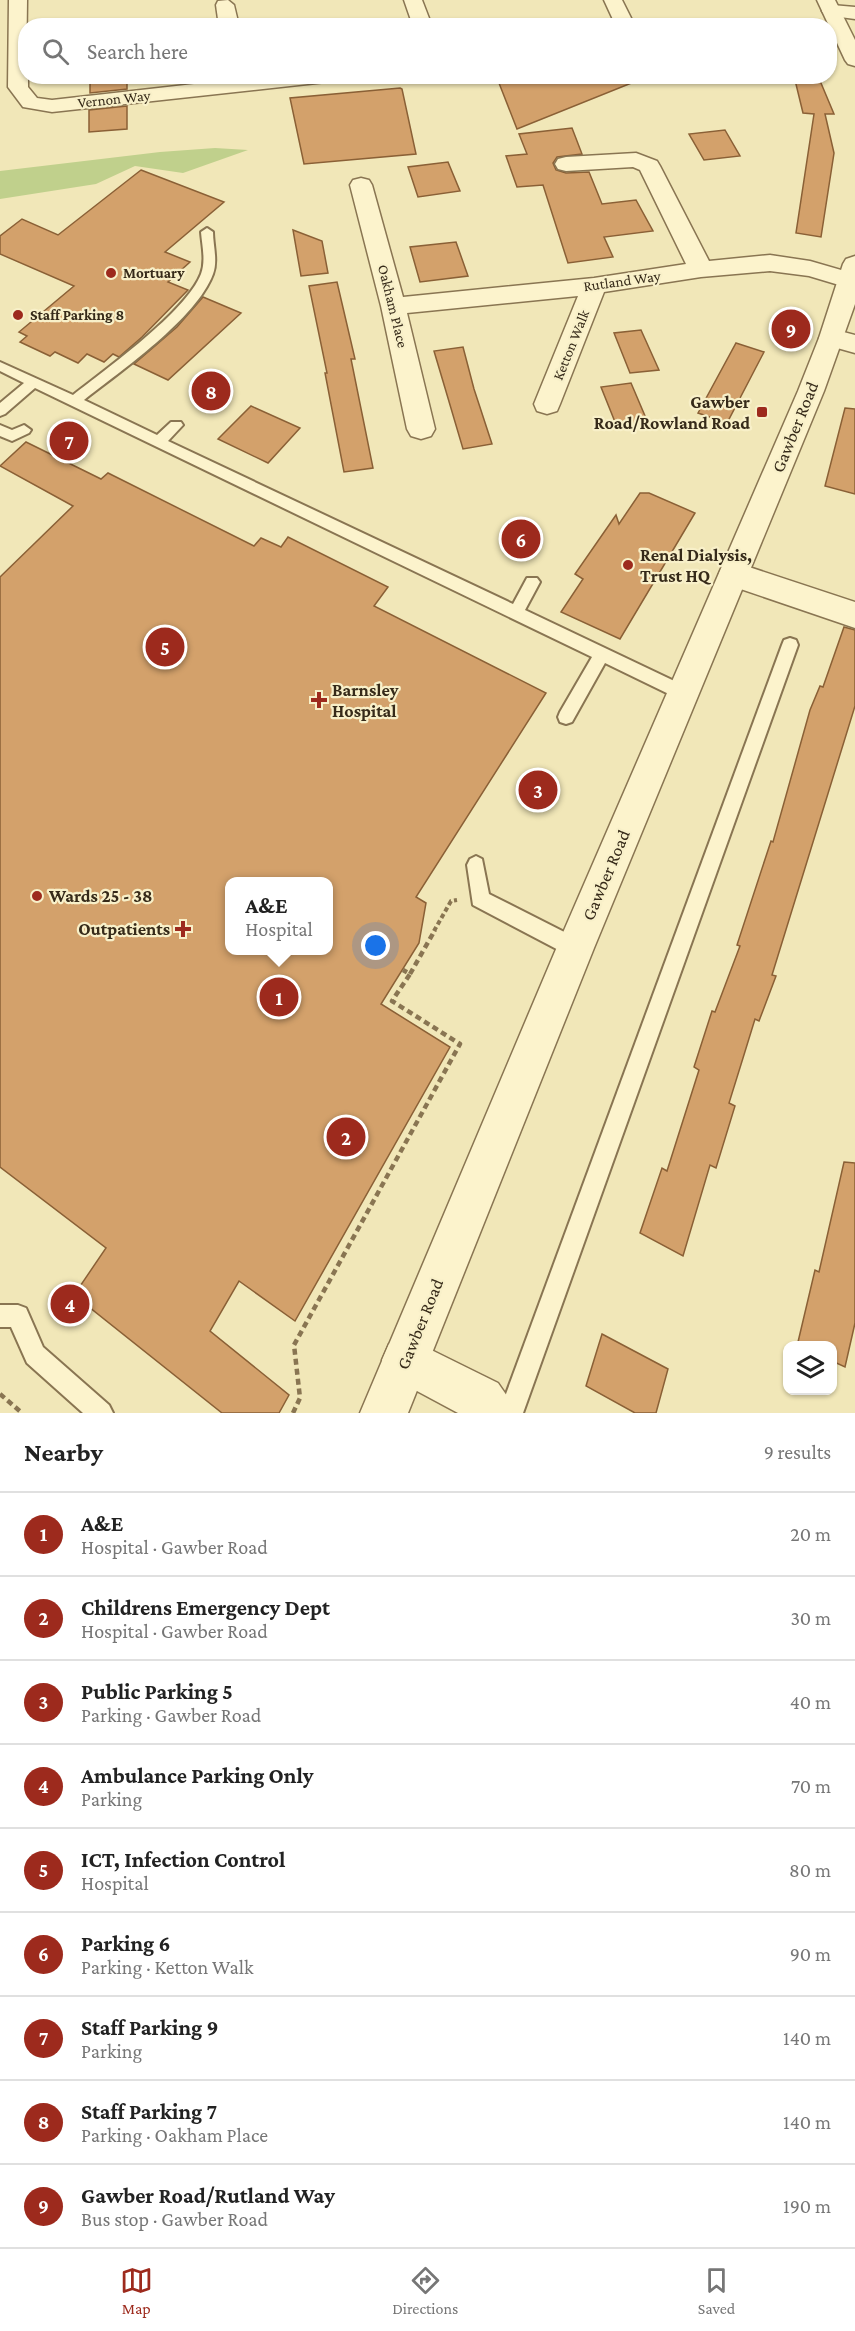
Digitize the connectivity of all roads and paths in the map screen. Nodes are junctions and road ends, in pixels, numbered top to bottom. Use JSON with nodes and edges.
{"nodes":[{"id":1,"x":413,"y":0,"type":"edge"},
{"id":2,"x":613,"y":0,"type":"edge"},
{"id":3,"x":225,"y":5,"type":"dead end"},
{"id":4,"x":829,"y":5,"type":"edge"},
{"id":5,"x":855,"y":13,"type":"edge"},
{"id":6,"x":18,"y":18,"type":"edge"},
{"id":7,"x":227,"y":18,"type":"edge"},
{"id":8,"x":420,"y":18,"type":"edge"},
{"id":9,"x":622,"y":18,"type":"edge"},
{"id":10,"x":837,"y":22,"type":"edge"},
{"id":11,"x":855,"y":60,"type":"edge"},
{"id":12,"x":18,"y":84,"type":"edge"},
{"id":13,"x":18,"y":84,"type":"edge"},
{"id":14,"x":217,"y":84,"type":"edge"},
{"id":15,"x":566,"y":164,"type":"dead end"},
{"id":16,"x":362,"y":185,"type":"dead end"},
{"id":17,"x":207,"y":232,"type":"dead end"},
{"id":18,"x":701,"y":269,"type":"junction"},
{"id":19,"x":852,"y":272,"type":"edge"},
{"id":20,"x":594,"y":286,"type":"junction"},
{"id":21,"x":393,"y":306,"type":"junction"},
{"id":22,"x":843,"y":341,"type":"edge"},
{"id":23,"x":0,"y":366,"type":"edge"},
{"id":24,"x":33,"y":382,"type":"junction"},
{"id":25,"x":74,"y":401,"type":"junction"},
{"id":26,"x":547,"y":404,"type":"dead end"},
{"id":27,"x":0,"y":411,"type":"edge"},
{"id":28,"x":176,"y":425,"type":"dead end"},
{"id":29,"x":421,"y":429,"type":"dead end"},
{"id":30,"x":12,"y":432,"type":"edge"},
{"id":31,"x":158,"y":442,"type":"junction"},
{"id":32,"x":0,"y":448,"type":"edge"},
{"id":33,"x":734,"y":574,"type":"junction"},
{"id":34,"x":532,"y":582,"type":"dead end"},
{"id":35,"x":516,"y":612,"type":"junction"},
{"id":36,"x":855,"y":615,"type":"edge"},
{"id":37,"x":790,"y":645,"type":"dead end"},
{"id":38,"x":602,"y":654,"type":"junction"},
{"id":39,"x":683,"y":693,"type":"junction"},
{"id":40,"x":566,"y":717,"type":"dead end"},
{"id":41,"x":476,"y":865,"type":"dead end"},
{"id":42,"x":480,"y":899,"type":"junction"},
{"id":43,"x":575,"y":948,"type":"junction"},
{"id":44,"x":403,"y":970,"type":"dead end"},
{"id":45,"x":410,"y":974,"type":"junction"},
{"id":46,"x":0,"y":1316,"type":"edge"},
{"id":47,"x":405,"y":1360,"type":"junction"},
{"id":48,"x":0,"y":1394,"type":"edge"},
{"id":49,"x":22,"y":1413,"type":"edge"},
{"id":50,"x":101,"y":1413,"type":"edge"},
{"id":51,"x":293,"y":1413,"type":"edge"},
{"id":52,"x":384,"y":1413,"type":"edge"},
{"id":53,"x":490,"y":1413,"type":"edge"},
{"id":54,"x":511,"y":1413,"type":"edge"}],
"edges":[{"from":1,"to":8,"type":"street"},
{"from":2,"to":9,"type":"street"},
{"from":3,"to":7,"type":"street"},
{"from":4,"to":5,"type":"street"},
{"from":6,"to":12,"type":"street","name":"Vernon Way"},
{"from":10,"to":11,"type":"street"},
{"from":13,"to":14,"type":"street","name":"Vernon Way"},
{"from":15,"to":18,"type":"street"},
{"from":16,"to":21,"type":"street","name":"Oakham Place"},
{"from":17,"to":25,"type":"lane"},
{"from":18,"to":19,"type":"street","name":"Rutland Way"},
{"from":18,"to":20,"type":"street","name":"Rutland Way"},
{"from":19,"to":22,"type":"street","name":"Gawber Road"},
{"from":20,"to":21,"type":"street","name":"Rutland Way"},
{"from":20,"to":26,"type":"street","name":"Ketton Walk"},
{"from":21,"to":29,"type":"street","name":"Oakham Place"},
{"from":22,"to":33,"type":"street","name":"Gawber Road"},
{"from":23,"to":24,"type":"lane"},
{"from":24,"to":25,"type":"lane"},
{"from":24,"to":27,"type":"lane"},
{"from":25,"to":31,"type":"lane"},
{"from":28,"to":31,"type":"lane"},
{"from":30,"to":32,"type":"lane"},
{"from":31,"to":35,"type":"lane"},
{"from":33,"to":36,"type":"street"},
{"from":33,"to":39,"type":"street","name":"Gawber Road"},
{"from":34,"to":35,"type":"lane"},
{"from":35,"to":38,"type":"lane"},
{"from":37,"to":54,"type":"lane"},
{"from":38,"to":39,"type":"lane"},
{"from":38,"to":40,"type":"lane"},
{"from":39,"to":43,"type":"street","name":"Gawber Road"},
{"from":41,"to":42,"type":"lane"},
{"from":42,"to":43,"type":"lane"},
{"from":42,"to":45,"type":"path"},
{"from":43,"to":47,"type":"street","name":"Gawber Road"},
{"from":44,"to":45,"type":"path"},
{"from":45,"to":51,"type":"path"},
{"from":46,"to":50,"type":"lane"},
{"from":47,"to":52,"type":"street","name":"Gawber Road"},
{"from":47,"to":53,"type":"street"},
{"from":48,"to":49,"type":"path"}]}
